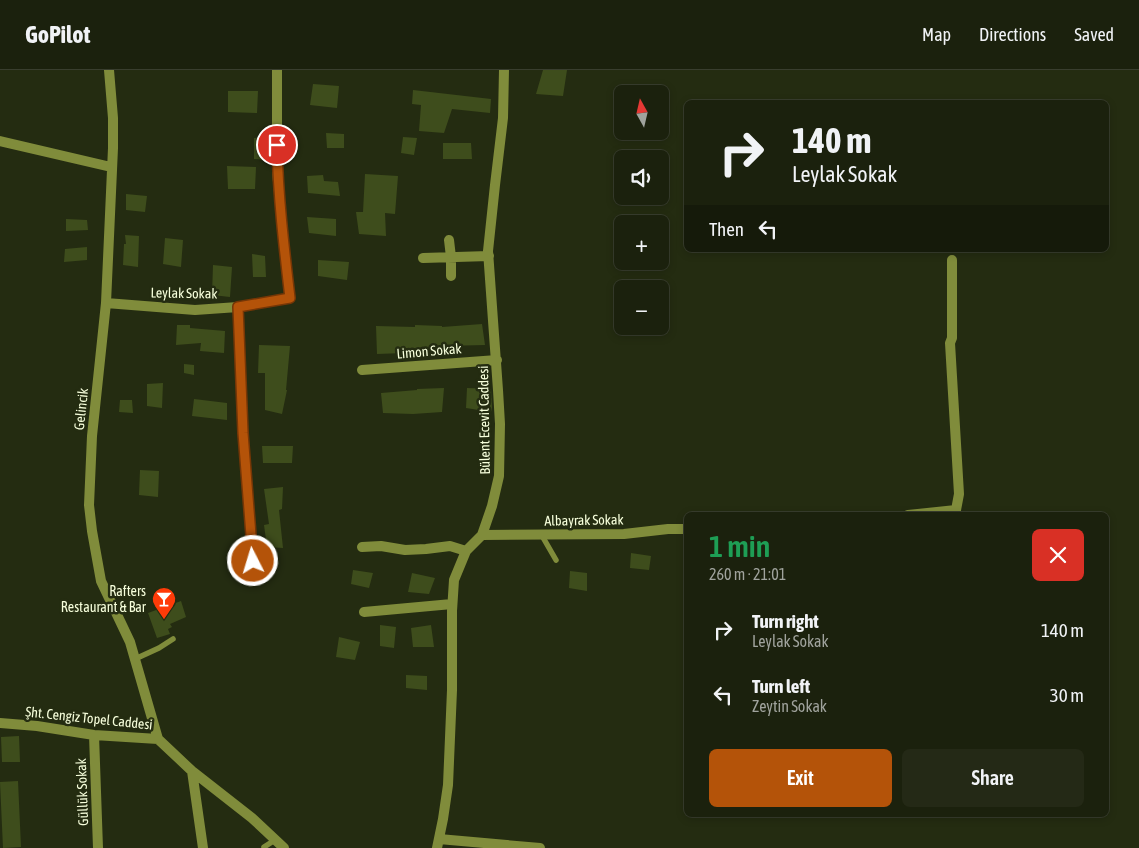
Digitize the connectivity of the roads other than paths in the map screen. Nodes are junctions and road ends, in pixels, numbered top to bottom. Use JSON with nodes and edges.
{"nodes":[{"id":1,"x":110,"y":70,"type":"edge"},
{"id":2,"x":277,"y":70,"type":"edge"},
{"id":3,"x":504,"y":70,"type":"edge"},
{"id":4,"x":0,"y":141,"type":"edge"},
{"id":5,"x":111,"y":168,"type":"junction"},
{"id":6,"x":449,"y":240,"type":"dead end"},
{"id":7,"x":488,"y":256,"type":"junction"},
{"id":8,"x":451,"y":257,"type":"junction"},
{"id":9,"x":423,"y":258,"type":"dead end"},
{"id":10,"x":952,"y":260,"type":"dead end"},
{"id":11,"x":451,"y":276,"type":"dead end"},
{"id":12,"x":106,"y":303,"type":"junction"},
{"id":13,"x":238,"y":307,"type":"junction"},
{"id":14,"x":497,"y":360,"type":"junction"},
{"id":15,"x":362,"y":370,"type":"dead end"},
{"id":16,"x":937,"y":512,"type":"edge"},
{"id":17,"x":684,"y":529,"type":"edge"},
{"id":18,"x":541,"y":534,"type":"junction"},
{"id":19,"x":482,"y":535,"type":"junction"},
{"id":20,"x":362,"y":547,"type":"dead end"},
{"id":21,"x":466,"y":551,"type":"junction"},
{"id":22,"x":556,"y":560,"type":"dead end"},
{"id":23,"x":253,"y":561,"type":"dead end"},
{"id":24,"x":452,"y":604,"type":"junction"},
{"id":25,"x":364,"y":612,"type":"dead end"},
{"id":26,"x":173,"y":639,"type":"dead end"},
{"id":27,"x":135,"y":659,"type":"junction"},
{"id":28,"x":0,"y":723,"type":"edge"},
{"id":29,"x":94,"y":735,"type":"junction"},
{"id":30,"x":158,"y":739,"type":"junction"},
{"id":31,"x":192,"y":771,"type":"junction"},
{"id":32,"x":275,"y":840,"type":"junction"},
{"id":33,"x":438,"y":843,"type":"edge"},
{"id":34,"x":98,"y":848,"type":"edge"},
{"id":35,"x":203,"y":848,"type":"edge"},
{"id":36,"x":265,"y":848,"type":"edge"},
{"id":37,"x":284,"y":848,"type":"edge"},
{"id":38,"x":540,"y":848,"type":"edge"}],
"edges":[{"from":1,"to":5,"type":"street","name":"Gelincik"},
{"from":2,"to":13,"type":"street","name":"Leylak Sokak"},
{"from":3,"to":7,"type":"street","name":"Bülent Ecevit Caddesi"},
{"from":4,"to":5,"type":"street"},
{"from":5,"to":12,"type":"street","name":"Gelincik"},
{"from":6,"to":8,"type":"street"},
{"from":7,"to":8,"type":"street"},
{"from":7,"to":14,"type":"street","name":"Bülent Ecevit Caddesi"},
{"from":8,"to":9,"type":"street"},
{"from":8,"to":11,"type":"street"},
{"from":10,"to":16,"type":"street"},
{"from":12,"to":13,"type":"street","name":"Leylak Sokak"},
{"from":12,"to":27,"type":"street","name":"Gelincik"},
{"from":13,"to":23,"type":"street"},
{"from":14,"to":15,"type":"street","name":"Limon Sokak"},
{"from":14,"to":19,"type":"street","name":"Bülent Ecevit Caddesi"},
{"from":17,"to":18,"type":"street","name":"Albayrak Sokak"},
{"from":18,"to":19,"type":"street","name":"Albayrak Sokak"},
{"from":18,"to":22,"type":"lane"},
{"from":19,"to":21,"type":"street","name":"Bülent Ecevit Caddesi"},
{"from":20,"to":21,"type":"street"},
{"from":21,"to":24,"type":"street","name":"Bülent Ecevit Caddesi"},
{"from":24,"to":25,"type":"street"},
{"from":24,"to":33,"type":"street","name":"Bülent Ecevit Caddesi"},
{"from":26,"to":27,"type":"lane"},
{"from":27,"to":30,"type":"street","name":"Gelincik"},
{"from":28,"to":29,"type":"street","name":"Şht. Cengiz Topel Caddesi"},
{"from":29,"to":30,"type":"street","name":"Şht. Cengiz Topel Caddesi"},
{"from":29,"to":34,"type":"street","name":"Güllük Sokak"},
{"from":30,"to":31,"type":"street","name":"Şht. Cengiz Topel Caddesi"},
{"from":31,"to":32,"type":"street","name":"Şht. Cengiz Topel Caddesi"},
{"from":31,"to":35,"type":"street"},
{"from":32,"to":36,"type":"lane"},
{"from":32,"to":37,"type":"street","name":"Şht. Cengiz Topel Caddesi"},
{"from":33,"to":38,"type":"street"}]}
